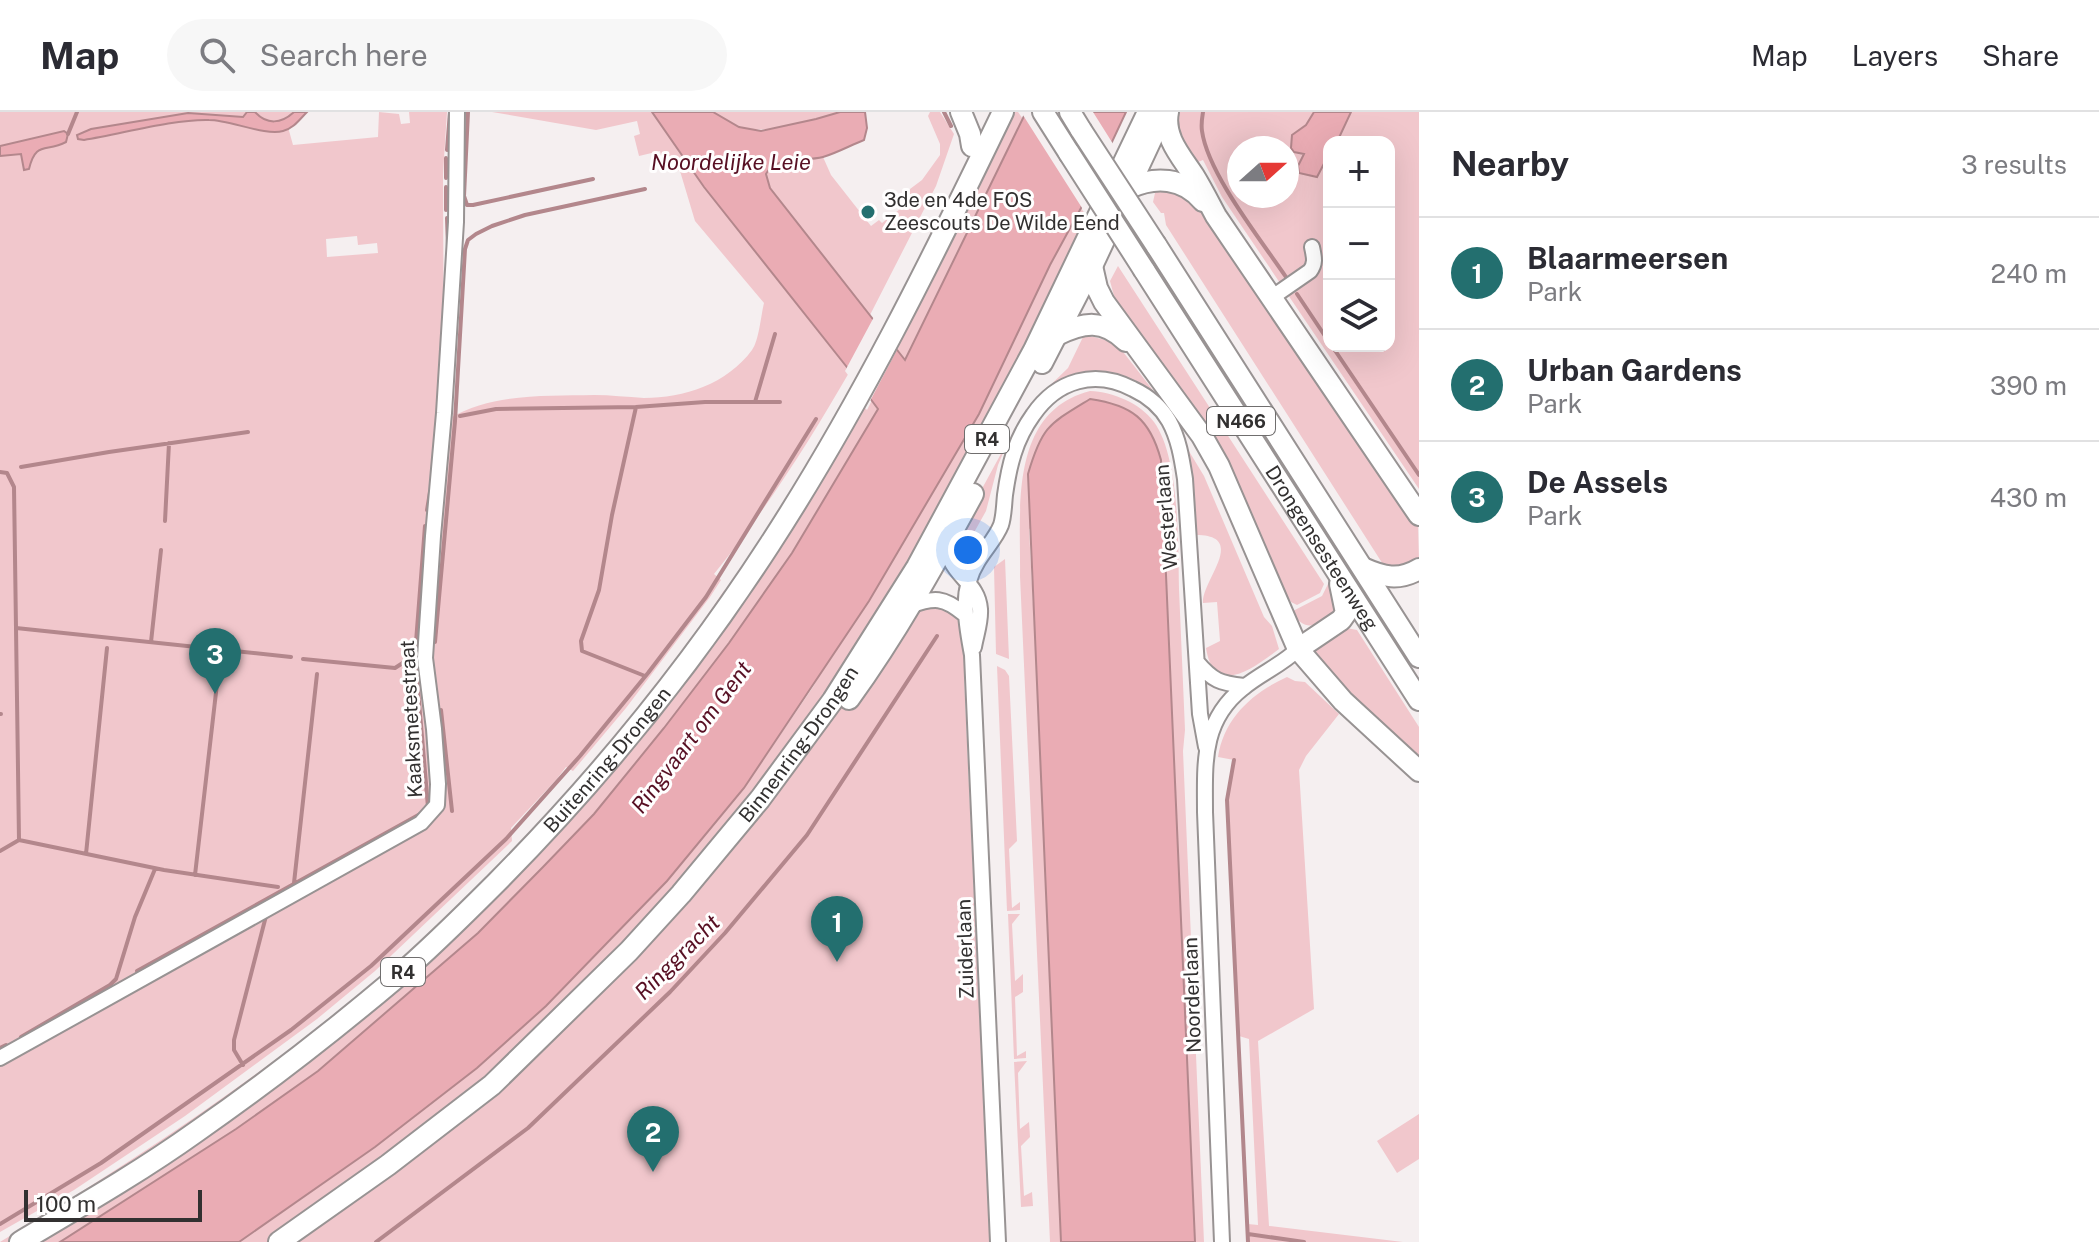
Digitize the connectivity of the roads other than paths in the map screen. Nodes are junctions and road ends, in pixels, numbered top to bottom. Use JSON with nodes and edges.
{"nodes":[{"id":1,"x":457,"y":112,"type":"edge"},
{"id":2,"x":989,"y":112,"type":"edge"},
{"id":3,"x":1003,"y":112,"type":"edge"},
{"id":4,"x":1043,"y":112,"type":"edge"},
{"id":5,"x":1148,"y":112,"type":"edge"},
{"id":6,"x":1166,"y":112,"type":"edge"},
{"id":7,"x":964,"y":113,"type":"edge"},
{"id":8,"x":1076,"y":121,"type":"edge"},
{"id":9,"x":972,"y":146,"type":"junction"},
{"id":10,"x":1129,"y":188,"type":"junction"},
{"id":11,"x":1216,"y":216,"type":"junction"},
{"id":12,"x":1312,"y":247,"type":"dead end"},
{"id":13,"x":1092,"y":266,"type":"junction"},
{"id":14,"x":1278,"y":293,"type":"junction"},
{"id":15,"x":895,"y":326,"type":"junction"},
{"id":16,"x":1057,"y":335,"type":"junction"},
{"id":17,"x":1145,"y":360,"type":"junction"},
{"id":18,"x":1419,"y":515,"type":"edge"},
{"id":19,"x":1001,"y":525,"type":"joint"},
{"id":20,"x":947,"y":542,"type":"junction"},
{"id":21,"x":1363,"y":568,"type":"junction"},
{"id":22,"x":1419,"y":569,"type":"edge"},
{"id":23,"x":1338,"y":572,"type":"junction"},
{"id":24,"x":968,"y":582,"type":"junction"},
{"id":25,"x":910,"y":606,"type":"junction"},
{"id":26,"x":964,"y":614,"type":"junction"},
{"id":27,"x":1298,"y":649,"type":"junction"},
{"id":28,"x":972,"y":655,"type":"junction"},
{"id":29,"x":1419,"y":657,"type":"edge"},
{"id":30,"x":1197,"y":659,"type":"junction"},
{"id":31,"x":1244,"y":686,"type":"junction"},
{"id":32,"x":1419,"y":700,"type":"edge"},
{"id":33,"x":1206,"y":747,"type":"junction"},
{"id":34,"x":797,"y":750,"type":"junction"},
{"id":35,"x":1419,"y":771,"type":"edge"},
{"id":36,"x":0,"y":1058,"type":"edge"},
{"id":37,"x":20,"y":1242,"type":"edge"},
{"id":38,"x":279,"y":1242,"type":"edge"},
{"id":39,"x":998,"y":1242,"type":"edge"},
{"id":40,"x":1222,"y":1242,"type":"edge"}],
"edges":[{"from":1,"to":36,"type":"street","name":"Kaaksmetestraat"},
{"from":2,"to":9,"type":"highway"},
{"from":3,"to":15,"type":"highway","name":"Buitenring-Drongen","number":"R4"},
{"from":4,"to":23,"type":"highway","name":"Drongensesteenweg","number":"N466","bridge":true},
{"from":5,"to":34,"type":"highway","name":"Binnenring-Drongen","number":"R4"},
{"from":6,"to":10,"type":"highway"},
{"from":6,"to":11,"type":"highway"},
{"from":7,"to":9,"type":"highway"},
{"from":8,"to":21,"type":"highway","name":"Drongensesteenweg","number":"N466","bridge":true},
{"from":9,"to":15,"type":"highway"},
{"from":10,"to":11,"type":"highway"},
{"from":10,"to":13,"type":"highway"},
{"from":11,"to":14,"type":"highway"},
{"from":12,"to":14,"type":"street"},
{"from":13,"to":16,"type":"highway"},
{"from":13,"to":17,"type":"highway"},
{"from":14,"to":18,"type":"highway"},
{"from":15,"to":37,"type":"highway","name":"Buitenring-Drongen","number":"R4"},
{"from":16,"to":17,"type":"highway"},
{"from":16,"to":20,"type":"highway"},
{"from":17,"to":27,"type":"highway"},
{"from":19,"to":24,"type":"street","name":"Zuiderlaan"},
{"from":19,"to":30,"type":"street","name":"Westerlaan"},
{"from":20,"to":24,"type":"street","name":"Zuiderlaan"},
{"from":20,"to":25,"type":"highway"},
{"from":21,"to":22,"type":"highway"},
{"from":21,"to":29,"type":"highway","name":"Drongensesteenweg","number":"N466"},
{"from":23,"to":27,"type":"highway"},
{"from":23,"to":32,"type":"highway","name":"Drongensesteenweg","number":"N466"},
{"from":24,"to":26,"type":"street","name":"Zuiderlaan"},
{"from":24,"to":28,"type":"street","name":"Zuiderlaan"},
{"from":25,"to":26,"type":"street"},
{"from":25,"to":34,"type":"highway"},
{"from":26,"to":28,"type":"street","name":"Zuiderlaan"},
{"from":27,"to":31,"type":"street"},
{"from":27,"to":35,"type":"highway"},
{"from":28,"to":39,"type":"street","name":"Zuiderlaan"},
{"from":30,"to":31,"type":"street"},
{"from":30,"to":33,"type":"street","name":"Westerlaan"},
{"from":31,"to":33,"type":"street"},
{"from":33,"to":40,"type":"street","name":"Noorderlaan"},
{"from":34,"to":38,"type":"highway","name":"Binnenring-Drongen","number":"R4"}]}
